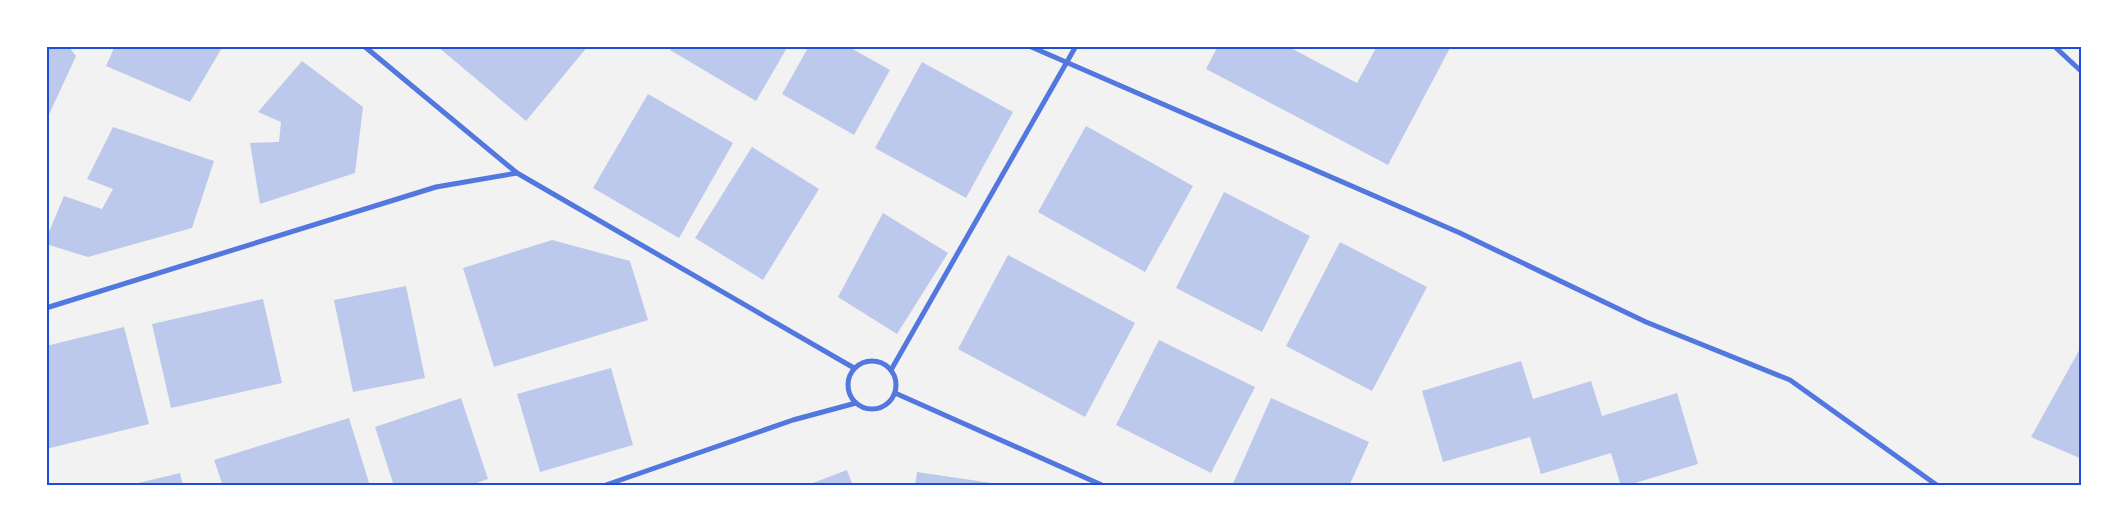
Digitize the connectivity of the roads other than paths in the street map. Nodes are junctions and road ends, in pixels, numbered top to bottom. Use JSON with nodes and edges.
{"nodes":[{"id":1,"x":364,"y":46,"type":"edge"},
{"id":2,"x":1029,"y":46,"type":"edge"},
{"id":3,"x":1076,"y":46,"type":"edge"},
{"id":4,"x":2054,"y":46,"type":"edge"},
{"id":5,"x":1068,"y":64,"type":"junction"},
{"id":6,"x":2082,"y":72,"type":"edge"},
{"id":7,"x":517,"y":172,"type":"junction"},
{"id":8,"x":46,"y":308,"type":"edge"},
{"id":9,"x":854,"y":368,"type":"junction"},
{"id":10,"x":892,"y":370,"type":"junction"},
{"id":11,"x":895,"y":393,"type":"junction"},
{"id":12,"x":856,"y":402,"type":"junction"},
{"id":13,"x":603,"y":486,"type":"edge"},
{"id":14,"x":1104,"y":486,"type":"edge"},
{"id":15,"x":1938,"y":486,"type":"edge"}],
"edges":[{"from":1,"to":7,"type":"street"},
{"from":2,"to":5,"type":"street"},
{"from":3,"to":5,"type":"street"},
{"from":4,"to":6,"type":"street"},
{"from":5,"to":10,"type":"street"},
{"from":5,"to":15,"type":"street"},
{"from":7,"to":8,"type":"street"},
{"from":7,"to":9,"type":"street"},
{"from":9,"to":10,"type":"street"},
{"from":9,"to":12,"type":"street"},
{"from":10,"to":11,"type":"street"},
{"from":11,"to":12,"type":"street"},
{"from":11,"to":14,"type":"street"},
{"from":12,"to":13,"type":"street"}]}
